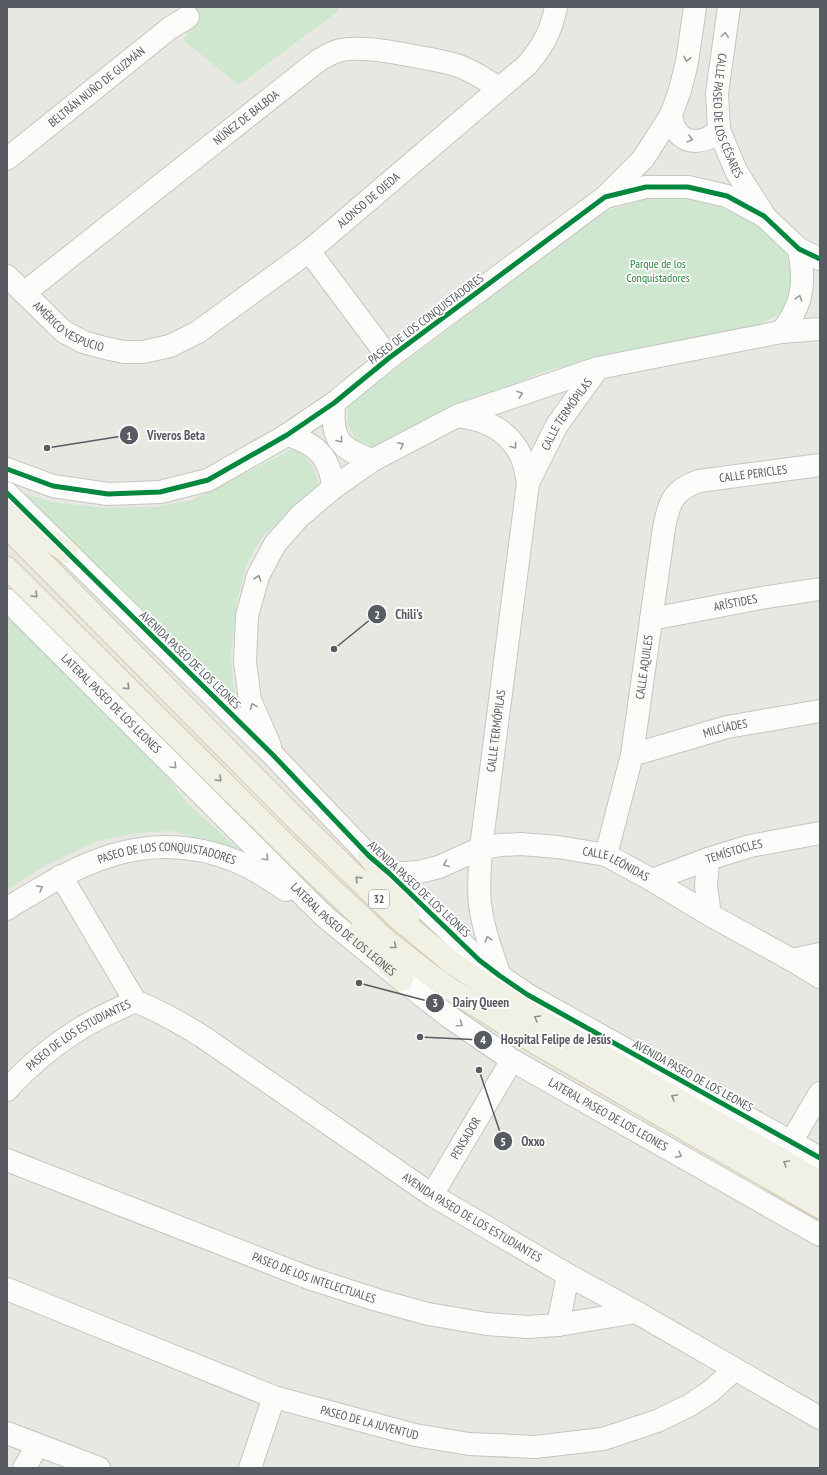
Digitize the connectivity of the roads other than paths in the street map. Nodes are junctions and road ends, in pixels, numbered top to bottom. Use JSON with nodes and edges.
{"nodes":[{"id":1,"x":556,"y":7,"type":"edge"},
{"id":2,"x":696,"y":7,"type":"edge"},
{"id":3,"x":729,"y":7,"type":"edge"},
{"id":4,"x":188,"y":17,"type":"dead end"},
{"id":5,"x":499,"y":88,"type":"junction"},
{"id":6,"x":671,"y":115,"type":"junction"},
{"id":7,"x":719,"y":130,"type":"junction"},
{"id":8,"x":7,"y":159,"type":"edge"},
{"id":9,"x":605,"y":197,"type":"junction"},
{"id":10,"x":764,"y":216,"type":"junction"},
{"id":11,"x":799,"y":249,"type":"junction"},
{"id":12,"x":309,"y":252,"type":"junction"},
{"id":13,"x":820,"y":259,"type":"edge"},
{"id":14,"x":7,"y":276,"type":"edge"},
{"id":15,"x":24,"y":293,"type":"junction"},
{"id":16,"x":820,"y":329,"type":"edge"},
{"id":17,"x":781,"y":332,"type":"junction"},
{"id":18,"x":143,"y":352,"type":"joint"},
{"id":19,"x":389,"y":358,"type":"junction"},
{"id":20,"x":598,"y":368,"type":"junction"},
{"id":21,"x":334,"y":403,"type":"junction"},
{"id":22,"x":457,"y":416,"type":"junction"},
{"id":23,"x":287,"y":435,"type":"junction"},
{"id":24,"x":373,"y":460,"type":"junction"},
{"id":25,"x":820,"y":465,"type":"edge"},
{"id":26,"x":7,"y":468,"type":"edge"},
{"id":27,"x":528,"y":483,"type":"junction"},
{"id":28,"x":688,"y":485,"type":"joint"},
{"id":29,"x":333,"y":488,"type":"junction"},
{"id":30,"x":7,"y":493,"type":"edge"},
{"id":31,"x":7,"y":511,"type":"edge"},
{"id":32,"x":7,"y":527,"type":"edge"},
{"id":33,"x":66,"y":552,"type":"junction"},
{"id":34,"x":7,"y":568,"type":"edge"},
{"id":35,"x":820,"y":589,"type":"edge"},
{"id":36,"x":7,"y":600,"type":"edge"},
{"id":37,"x":651,"y":619,"type":"junction"},
{"id":38,"x":820,"y":711,"type":"edge"},
{"id":39,"x":273,"y":755,"type":"junction"},
{"id":40,"x":632,"y":755,"type":"junction"},
{"id":41,"x":820,"y":833,"type":"edge"},
{"id":42,"x":481,"y":848,"type":"junction"},
{"id":43,"x":606,"y":855,"type":"junction"},
{"id":44,"x":369,"y":856,"type":"junction"},
{"id":45,"x":708,"y":859,"type":"junction"},
{"id":46,"x":302,"y":861,"type":"junction"},
{"id":47,"x":390,"y":874,"type":"junction"},
{"id":48,"x":61,"y":876,"type":"junction"},
{"id":49,"x":652,"y":880,"type":"junction"},
{"id":50,"x":7,"y":909,"type":"edge"},
{"id":51,"x":324,"y":916,"type":"junction"},
{"id":52,"x":710,"y":916,"type":"junction"},
{"id":53,"x":428,"y":943,"type":"junction"},
{"id":54,"x":820,"y":954,"type":"edge"},
{"id":55,"x":792,"y":960,"type":"junction"},
{"id":56,"x":500,"y":976,"type":"junction"},
{"id":57,"x":820,"y":977,"type":"edge"},
{"id":58,"x":402,"y":980,"type":"junction"},
{"id":59,"x":135,"y":1001,"type":"junction"},
{"id":60,"x":512,"y":1060,"type":"junction"},
{"id":61,"x":7,"y":1090,"type":"edge"},
{"id":62,"x":820,"y":1093,"type":"edge"},
{"id":63,"x":791,"y":1142,"type":"junction"},
{"id":64,"x":820,"y":1158,"type":"edge"},
{"id":65,"x":7,"y":1160,"type":"edge"},
{"id":66,"x":820,"y":1182,"type":"edge"},
{"id":67,"x":432,"y":1195,"type":"junction"},
{"id":68,"x":820,"y":1207,"type":"edge"},
{"id":69,"x":820,"y":1234,"type":"edge"},
{"id":70,"x":568,"y":1275,"type":"junction"},
{"id":71,"x":7,"y":1290,"type":"edge"},
{"id":72,"x":636,"y":1312,"type":"junction"},
{"id":73,"x":558,"y":1325,"type":"junction"},
{"id":74,"x":734,"y":1370,"type":"junction"},
{"id":75,"x":274,"y":1397,"type":"junction"},
{"id":76,"x":820,"y":1418,"type":"edge"},
{"id":77,"x":7,"y":1433,"type":"edge"},
{"id":78,"x":38,"y":1445,"type":"junction"},
{"id":79,"x":24,"y":1468,"type":"edge"},
{"id":80,"x":99,"y":1468,"type":"edge"},
{"id":81,"x":250,"y":1468,"type":"edge"}],
"edges":[{"from":1,"to":5,"type":"street","name":"ALONSO DE OJEDA"},
{"from":2,"to":6,"type":"street","one_way":true},
{"from":7,"to":3,"type":"street","name":"CALLE PASEO DE LOS CÉSARES","one_way":true},
{"from":4,"to":8,"type":"street","name":"BELTRÁN NUÑO DE GUZMÁN"},
{"from":5,"to":12,"type":"street","name":"ALONSO DE OJEDA"},
{"from":5,"to":15,"type":"street","name":"NÚÑEZ DE BALBOA"},
{"from":6,"to":7,"type":"street","one_way":true},
{"from":6,"to":9,"type":"street"},
{"from":7,"to":10,"type":"street","name":"CALLE PASEO DE LOS CÉSARES"},
{"from":9,"to":10,"type":"street","name":"PASEO DE LOS CONQUISTADORES"},
{"from":9,"to":19,"type":"street","name":"PASEO DE LOS CONQUISTADORES"},
{"from":10,"to":11,"type":"street","name":"PASEO DE LOS CONQUISTADORES"},
{"from":11,"to":13,"type":"street","name":"PASEO DE LOS CONQUISTADORES"},
{"from":17,"to":11,"type":"street","one_way":true},
{"from":12,"to":18,"type":"street","name":"ALONSO DE OJEDA"},
{"from":12,"to":19,"type":"street"},
{"from":14,"to":15,"type":"street","name":"AMÉRICO VESPUCIO"},
{"from":15,"to":18,"type":"street","name":"AMÉRICO VESPUCIO"},
{"from":16,"to":17,"type":"street"},
{"from":17,"to":20,"type":"street"},
{"from":19,"to":21,"type":"street","name":"PASEO DE LOS CONQUISTADORES"},
{"from":22,"to":20,"type":"street","one_way":true},
{"from":20,"to":27,"type":"street","name":"CALLE TERMÓPILAS"},
{"from":21,"to":23,"type":"street","name":"PASEO DE LOS CONQUISTADORES"},
{"from":21,"to":24,"type":"street","one_way":true},
{"from":24,"to":22,"type":"street","one_way":true},
{"from":22,"to":27,"type":"street","name":"CALLE TERMÓPILAS","one_way":true},
{"from":23,"to":26,"type":"street","name":"PASEO DE LOS CONQUISTADORES"},
{"from":23,"to":29,"type":"street"},
{"from":24,"to":29,"type":"street"},
{"from":25,"to":28,"type":"street","name":"CALLE PERICLES"},
{"from":27,"to":42,"type":"street","name":"CALLE TERMÓPILAS"},
{"from":28,"to":37,"type":"street","name":"CALLE AQUILES"},
{"from":39,"to":29,"type":"street","one_way":true},
{"from":30,"to":33,"type":"street","name":"AVENIDA PASEO DE LOS LEONES"},
{"from":31,"to":33,"type":"main road"},
{"from":53,"to":32,"type":"main road","number":"32","one_way":true},
{"from":33,"to":39,"type":"street","name":"AVENIDA PASEO DE LOS LEONES"},
{"from":34,"to":46,"type":"main road","number":"32","one_way":true},
{"from":35,"to":37,"type":"street","name":"ARÍSTIDES"},
{"from":36,"to":51,"type":"street","name":"LATERAL PASEO DE LOS LEONES","one_way":true},
{"from":37,"to":40,"type":"street","name":"CALLE AQUILES"},
{"from":38,"to":40,"type":"street","name":"MILCÍADES"},
{"from":39,"to":44,"type":"street","name":"AVENIDA PASEO DE LOS LEONES"},
{"from":40,"to":43,"type":"street","name":"CALLE AQUILES"},
{"from":41,"to":45,"type":"street","name":"TEMÍSTOCLES"},
{"from":42,"to":43,"type":"street","name":"CALLE LEÓNIDAS"},
{"from":42,"to":47,"type":"street","name":"CALLE LEÓNIDAS","one_way":true},
{"from":56,"to":42,"type":"street","name":"CALLE TERMÓPILAS","one_way":true},
{"from":43,"to":49,"type":"street","name":"CALLE LEÓNIDAS"},
{"from":44,"to":47,"type":"street","name":"AVENIDA PASEO DE LOS LEONES"},
{"from":44,"to":53,"type":"main road"},
{"from":45,"to":49,"type":"street","name":"TEMÍSTOCLES"},
{"from":45,"to":52,"type":"street"},
{"from":46,"to":58,"type":"main road"},
{"from":46,"to":68,"type":"main road","number":"32","one_way":true},
{"from":47,"to":56,"type":"street","name":"AVENIDA PASEO DE LOS LEONES"},
{"from":50,"to":48,"type":"street","name":"PASEO DE LOS CONQUISTADORES","one_way":true},
{"from":48,"to":51,"type":"street","name":"PASEO DE LOS CONQUISTADORES"},
{"from":48,"to":59,"type":"street"},
{"from":49,"to":52,"type":"street","name":"CALLE LEÓNIDAS"},
{"from":51,"to":58,"type":"street","name":"LATERAL PASEO DE LOS LEONES"},
{"from":52,"to":55,"type":"street","name":"CALLE LEÓNIDAS"},
{"from":66,"to":53,"type":"main road","number":"32","one_way":true},
{"from":54,"to":55,"type":"street"},
{"from":55,"to":57,"type":"street","name":"CALLE LEÓNIDAS"},
{"from":56,"to":63,"type":"street","name":"AVENIDA PASEO DE LOS LEONES"},
{"from":58,"to":60,"type":"street","name":"LATERAL PASEO DE LOS LEONES","one_way":true},
{"from":59,"to":61,"type":"street","name":"PASEO DE LOS ESTUDIANTES"},
{"from":59,"to":67,"type":"street","name":"AVENIDA PASEO DE LOS ESTUDIANTES"},
{"from":60,"to":67,"type":"street","name":"PENSADOR"},
{"from":60,"to":69,"type":"street","name":"LATERAL PASEO DE LOS LEONES","one_way":true},
{"from":62,"to":63,"type":"street"},
{"from":63,"to":64,"type":"street","name":"AVENIDA PASEO DE LOS LEONES"},
{"from":65,"to":73,"type":"street","name":"PASEO DE LOS INTELECTUALES"},
{"from":67,"to":70,"type":"street","name":"AVENIDA PASEO DE LOS ESTUDIANTES"},
{"from":70,"to":72,"type":"street","name":"AVENIDA PASEO DE LOS ESTUDIANTES"},
{"from":70,"to":73,"type":"street"},
{"from":71,"to":75,"type":"street","name":"PASEO DE LA JUVENTUD"},
{"from":72,"to":73,"type":"street","name":"PASEO DE LOS INTELECTUALES"},
{"from":72,"to":74,"type":"street","name":"AVENIDA PASEO DE LOS ESTUDIANTES"},
{"from":74,"to":75,"type":"street","name":"PASEO DE LA JUVENTUD"},
{"from":74,"to":76,"type":"street","name":"AVENIDA PASEO DE LOS ESTUDIANTES"},
{"from":75,"to":81,"type":"street"},
{"from":77,"to":78,"type":"street"},
{"from":78,"to":79,"type":"street"},
{"from":78,"to":80,"type":"street"}]}
